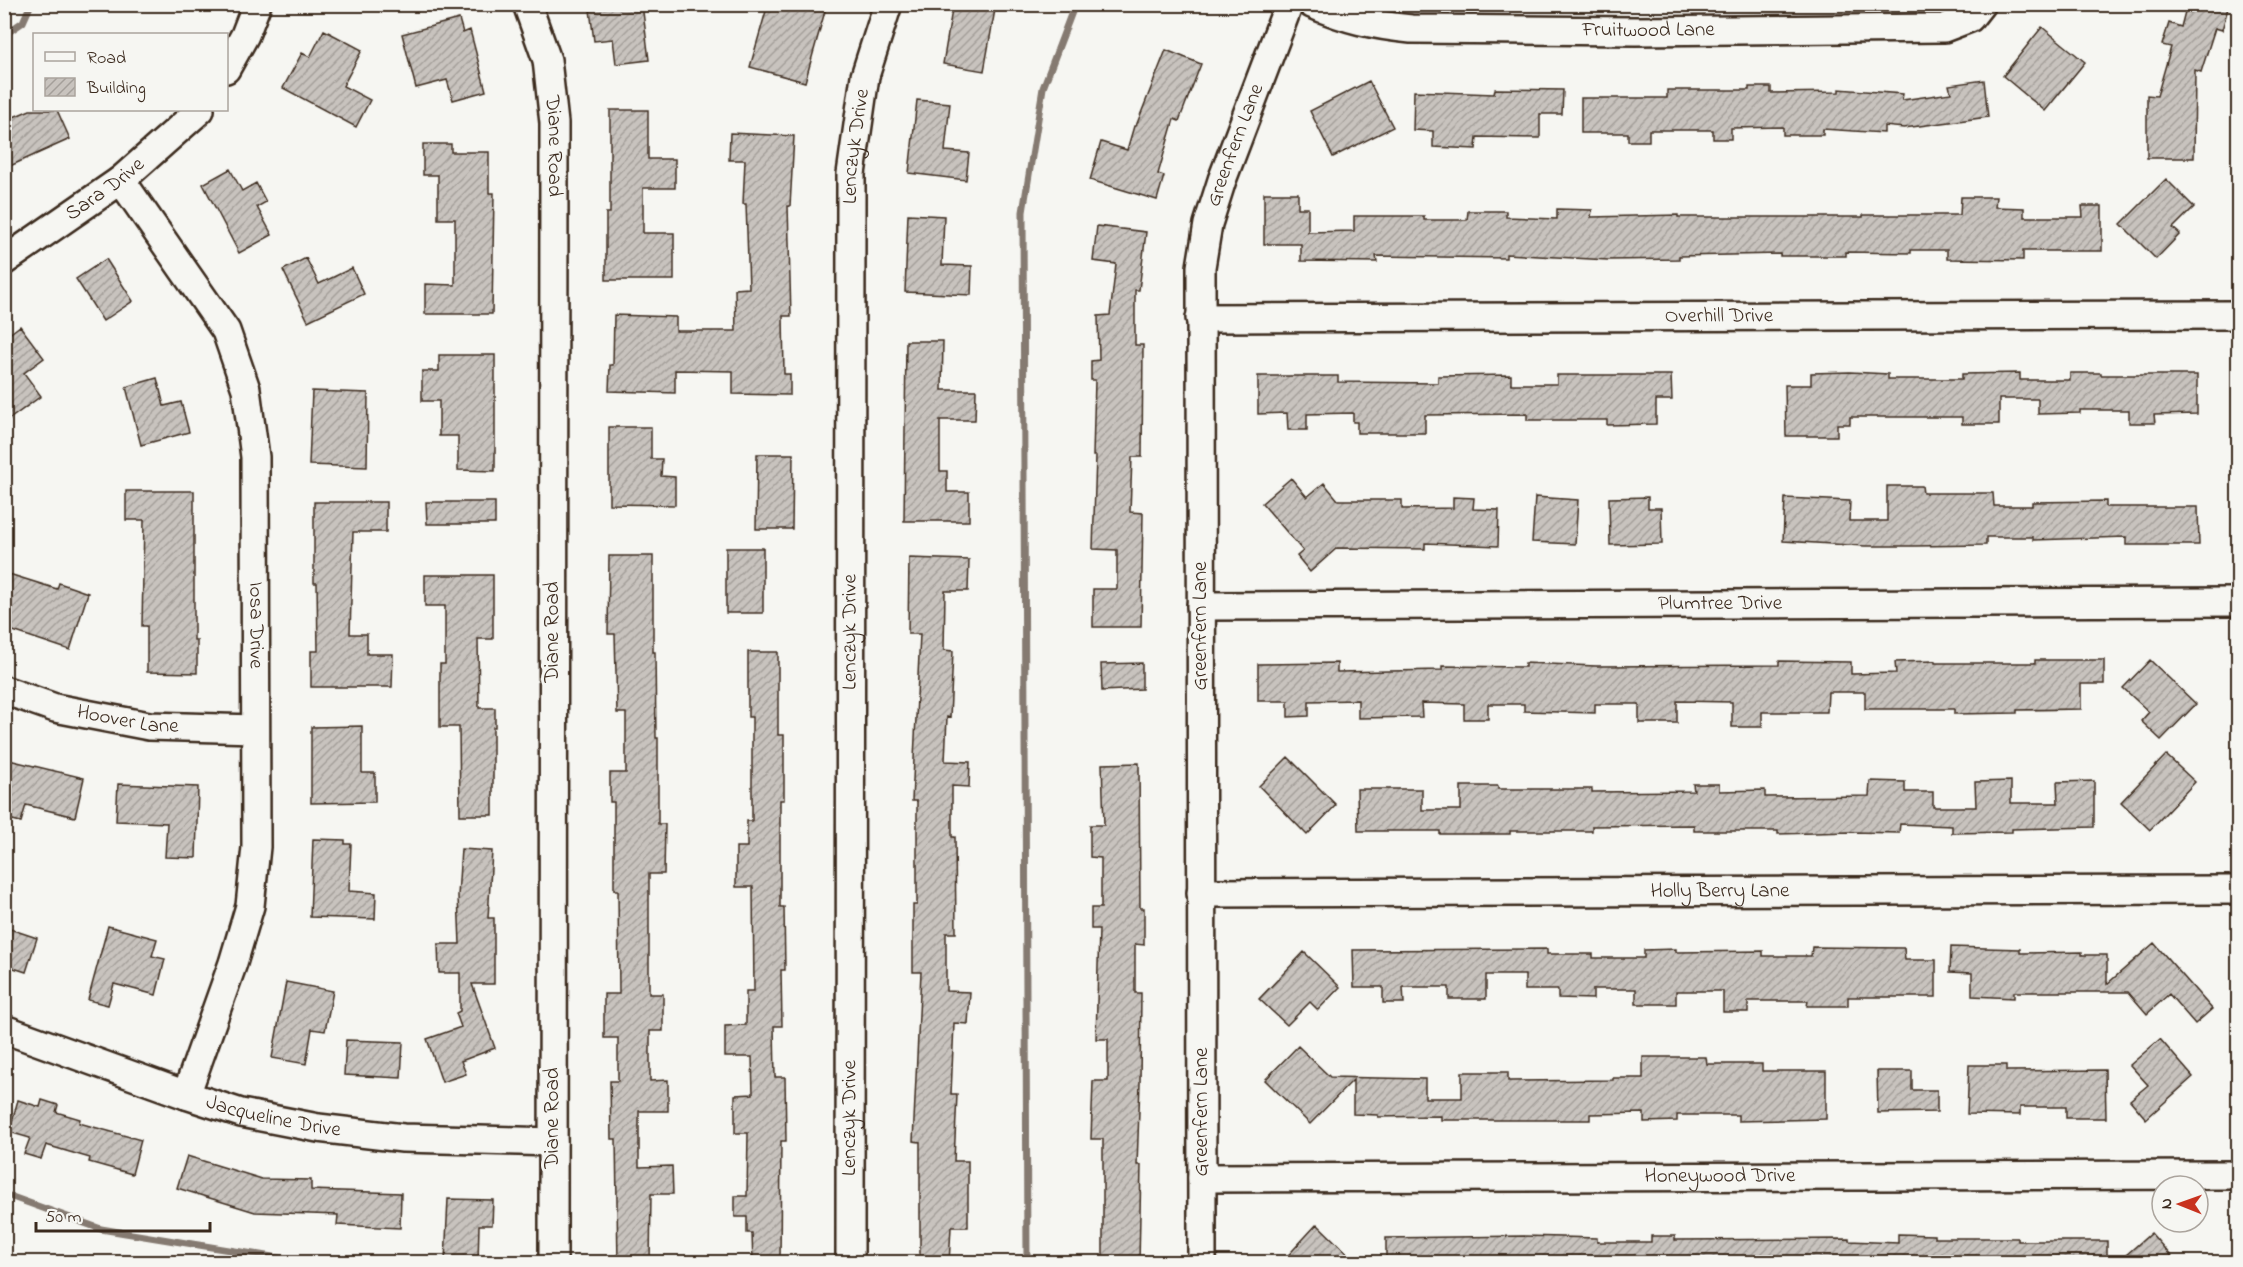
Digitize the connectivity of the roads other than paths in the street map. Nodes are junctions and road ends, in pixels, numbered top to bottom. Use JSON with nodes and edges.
{"nodes":[{"id":1,"x":256,"y":4,"type":"edge"},
{"id":2,"x":527,"y":4,"type":"edge"},
{"id":3,"x":888,"y":4,"type":"edge"},
{"id":4,"x":1289,"y":4,"type":"edge"},
{"id":5,"x":1312,"y":4,"type":"edge"},
{"id":6,"x":1981,"y":4,"type":"edge"},
{"id":7,"x":228,"y":65,"type":"edge"},
{"id":8,"x":199,"y":111,"type":"edge"},
{"id":9,"x":122,"y":180,"type":"junction"},
{"id":10,"x":4,"y":261,"type":"edge"},
{"id":11,"x":2238,"y":315,"type":"edge"},
{"id":12,"x":1200,"y":318,"type":"junction"},
{"id":13,"x":2238,"y":602,"type":"edge"},
{"id":14,"x":1201,"y":606,"type":"junction"},
{"id":15,"x":4,"y":690,"type":"edge"},
{"id":16,"x":255,"y":729,"type":"junction"},
{"id":17,"x":2238,"y":890,"type":"edge"},
{"id":18,"x":1201,"y":893,"type":"junction"},
{"id":19,"x":4,"y":1029,"type":"edge"},
{"id":20,"x":186,"y":1095,"type":"junction"},
{"id":21,"x":553,"y":1142,"type":"junction"},
{"id":22,"x":2238,"y":1175,"type":"edge"},
{"id":23,"x":1202,"y":1179,"type":"junction"},
{"id":24,"x":553,"y":1263,"type":"edge"},
{"id":25,"x":850,"y":1263,"type":"edge"},
{"id":26,"x":1202,"y":1263,"type":"edge"}],
"edges":[{"from":1,"to":7,"type":"street"},
{"from":2,"to":21,"type":"street","name":"Diane Road"},
{"from":3,"to":25,"type":"street","name":"Lenczyk Drive"},
{"from":4,"to":12,"type":"street","name":"Greenfern Lane"},
{"from":5,"to":6,"type":"street","name":"Fruitwood Lane"},
{"from":8,"to":9,"type":"street","name":"Sara Drive"},
{"from":9,"to":10,"type":"street","name":"Sara Drive"},
{"from":9,"to":16,"type":"street","name":"Iosa Drive"},
{"from":11,"to":12,"type":"street","name":"Overhill Drive"},
{"from":12,"to":14,"type":"street","name":"Greenfern Lane"},
{"from":13,"to":14,"type":"street","name":"Plumtree Drive"},
{"from":14,"to":18,"type":"street","name":"Greenfern Lane"},
{"from":15,"to":16,"type":"street","name":"Hoover Lane"},
{"from":16,"to":20,"type":"street","name":"Iosa Drive"},
{"from":17,"to":18,"type":"street","name":"Holly Berry Lane"},
{"from":18,"to":23,"type":"street","name":"Greenfern Lane"},
{"from":19,"to":20,"type":"street","name":"Jacqueline Drive"},
{"from":20,"to":21,"type":"street","name":"Jacqueline Drive"},
{"from":21,"to":24,"type":"street","name":"Diane Road"},
{"from":22,"to":23,"type":"street","name":"Honeywood Drive"},
{"from":23,"to":26,"type":"street","name":"Greenfern Lane"}]}
